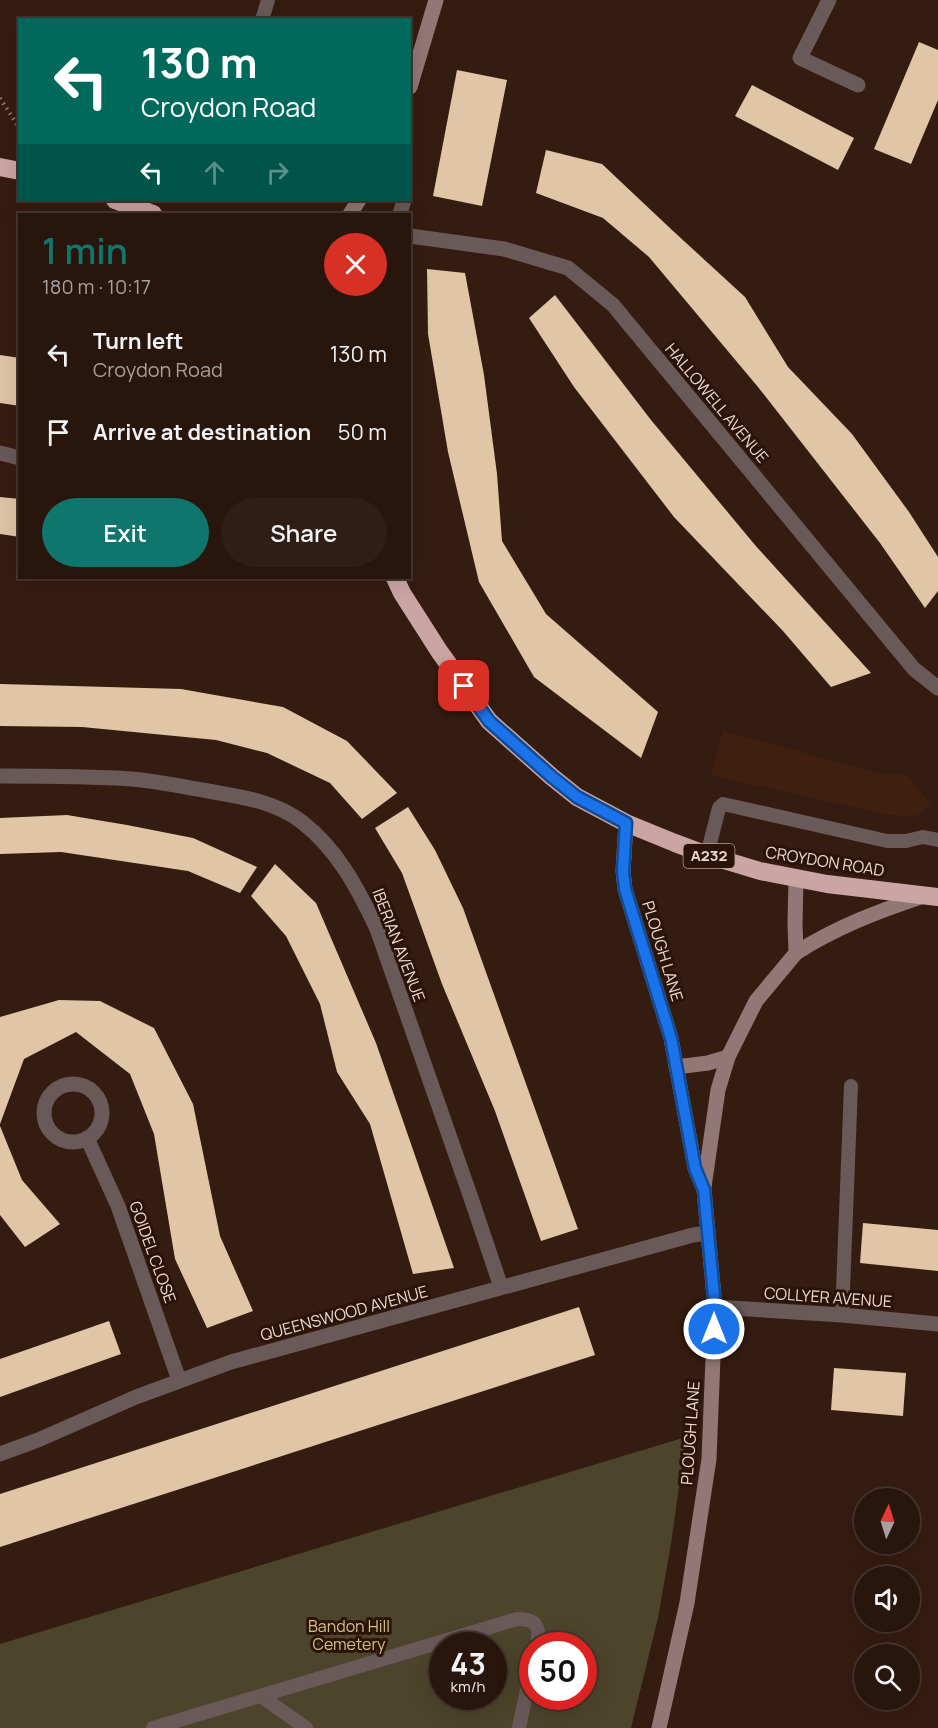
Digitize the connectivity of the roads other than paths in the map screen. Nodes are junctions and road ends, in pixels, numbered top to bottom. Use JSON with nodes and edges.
{"nodes":[{"id":1,"x":268,"y":0,"type":"edge"},
{"id":2,"x":436,"y":0,"type":"edge"},
{"id":3,"x":829,"y":0,"type":"edge"},
{"id":4,"x":263,"y":18,"type":"edge"},
{"id":5,"x":411,"y":84,"type":"edge"},
{"id":6,"x":858,"y":85,"type":"dead end"},
{"id":7,"x":0,"y":166,"type":"edge"},
{"id":8,"x":18,"y":170,"type":"edge"},
{"id":9,"x":135,"y":203,"type":"edge"},
{"id":10,"x":151,"y":213,"type":"edge"},
{"id":11,"x":411,"y":236,"type":"edge"},
{"id":12,"x":0,"y":453,"type":"edge"},
{"id":13,"x":18,"y":458,"type":"edge"},
{"id":14,"x":395,"y":579,"type":"edge"},
{"id":15,"x":938,"y":688,"type":"edge"},
{"id":16,"x":0,"y":776,"type":"edge"},
{"id":17,"x":626,"y":823,"type":"junction"},
{"id":18,"x":938,"y":840,"type":"edge"},
{"id":19,"x":707,"y":855,"type":"junction"},
{"id":20,"x":796,"y":879,"type":"junction"},
{"id":21,"x":931,"y":896,"type":"edge"},
{"id":22,"x":796,"y":953,"type":"junction"},
{"id":23,"x":728,"y":1057,"type":"junction"},
{"id":24,"x":676,"y":1067,"type":"junction"},
{"id":25,"x":851,"y":1086,"type":"dead end"},
{"id":26,"x":87,"y":1138,"type":"dead end"},
{"id":27,"x":704,"y":1190,"type":"junction"},
{"id":28,"x":707,"y":1233,"type":"junction"},
{"id":29,"x":501,"y":1287,"type":"junction"},
{"id":30,"x":715,"y":1307,"type":"junction"},
{"id":31,"x":842,"y":1315,"type":"junction"},
{"id":32,"x":938,"y":1324,"type":"edge"},
{"id":33,"x":179,"y":1380,"type":"junction"},
{"id":34,"x":0,"y":1454,"type":"edge"},
{"id":35,"x":539,"y":1632,"type":"edge"},
{"id":36,"x":261,"y":1696,"type":"junction"},
{"id":37,"x":523,"y":1710,"type":"edge"},
{"id":38,"x":153,"y":1728,"type":"edge"},
{"id":39,"x":306,"y":1728,"type":"edge"},
{"id":40,"x":519,"y":1728,"type":"edge"},
{"id":41,"x":659,"y":1728,"type":"edge"}],
"edges":[{"from":1,"to":4,"type":"lane"},
{"from":2,"to":5,"type":"main road"},
{"from":3,"to":6,"type":"street"},
{"from":7,"to":8,"type":"highway"},
{"from":9,"to":10,"type":"highway"},
{"from":11,"to":15,"type":"street","name":"HALLOWELL AVENUE"},
{"from":12,"to":13,"type":"street"},
{"from":14,"to":17,"type":"highway","name":"CROYDON ROAD","number":"A232"},
{"from":16,"to":29,"type":"street","name":"IBERIAN AVENUE"},
{"from":17,"to":19,"type":"highway","name":"CROYDON ROAD","number":"A232"},
{"from":17,"to":24,"type":"main road","name":"PLOUGH LANE"},
{"from":18,"to":19,"type":"lane"},
{"from":19,"to":20,"type":"highway","name":"CROYDON ROAD","number":"A232"},
{"from":20,"to":21,"type":"highway","name":"CROYDON ROAD","number":"A232"},
{"from":20,"to":22,"type":"main road"},
{"from":21,"to":22,"type":"main road"},
{"from":22,"to":23,"type":"main road"},
{"from":23,"to":24,"type":"main road"},
{"from":23,"to":27,"type":"main road"},
{"from":24,"to":27,"type":"main road","name":"PLOUGH LANE"},
{"from":25,"to":31,"type":"lane"},
{"from":26,"to":33,"type":"street","name":"GOIDEL CLOSE"},
{"from":27,"to":28,"type":"main road","name":"PLOUGH LANE"},
{"from":28,"to":29,"type":"street","name":"QUEENSWOOD AVENUE"},
{"from":28,"to":30,"type":"main road","name":"PLOUGH LANE"},
{"from":29,"to":33,"type":"street","name":"QUEENSWOOD AVENUE"},
{"from":30,"to":31,"type":"street","name":"COLLYER AVENUE"},
{"from":30,"to":41,"type":"main road","name":"PLOUGH LANE"},
{"from":31,"to":32,"type":"street","name":"COLLYER AVENUE"},
{"from":33,"to":34,"type":"street","name":"QUEENSWOOD AVENUE"},
{"from":35,"to":36,"type":"lane"},
{"from":36,"to":38,"type":"lane"},
{"from":36,"to":39,"type":"lane"},
{"from":37,"to":40,"type":"lane"}]}
